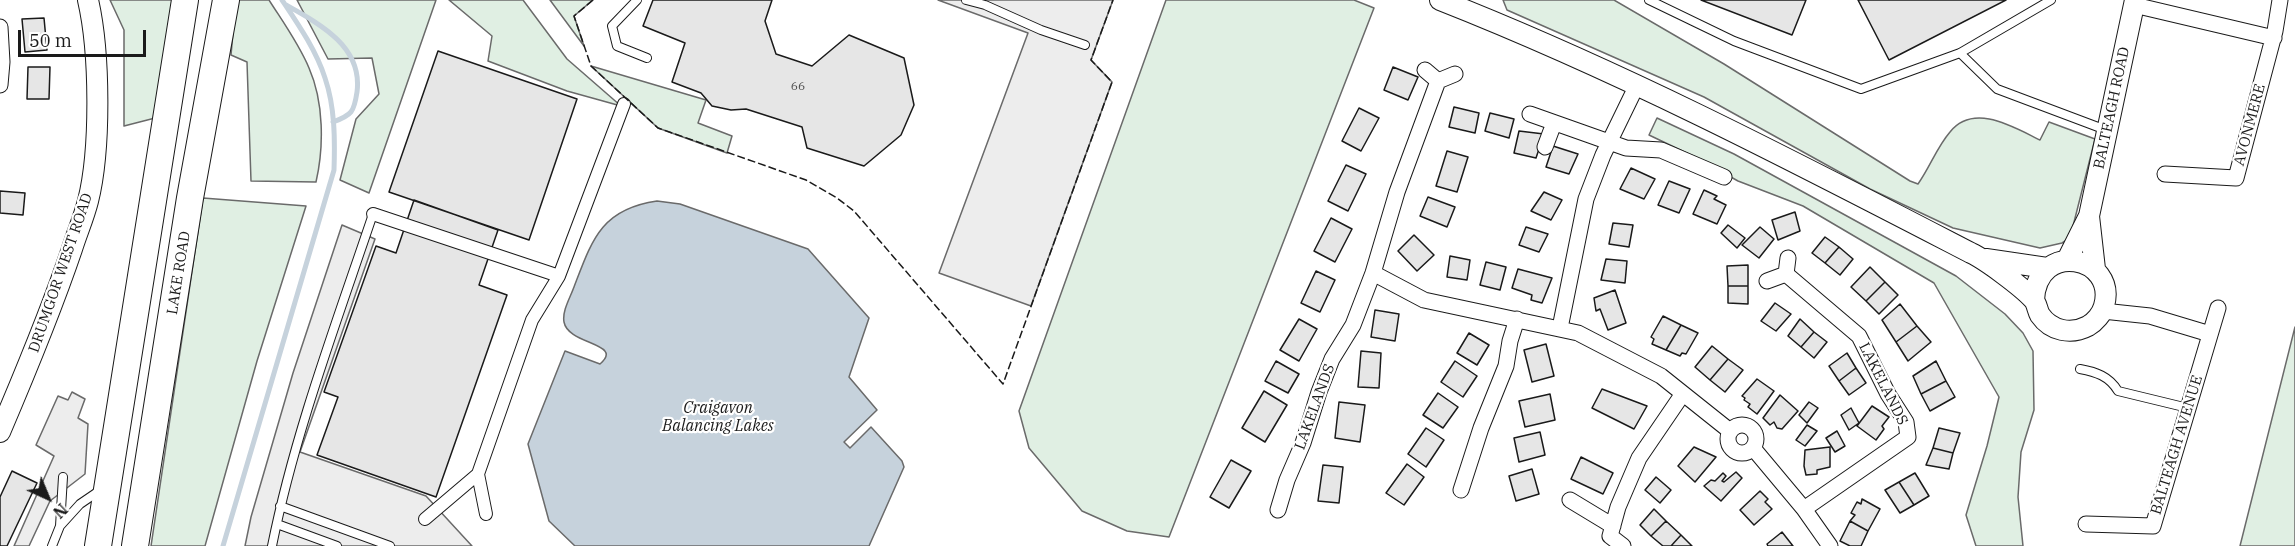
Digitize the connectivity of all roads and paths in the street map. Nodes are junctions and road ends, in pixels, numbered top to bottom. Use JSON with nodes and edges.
{"nodes":[{"id":1,"x":88,"y":0,"type":"edge"},
{"id":2,"x":185,"y":0,"type":"edge"},
{"id":3,"x":226,"y":0,"type":"edge"},
{"id":4,"x":637,"y":0,"type":"edge"},
{"id":5,"x":966,"y":0,"type":"edge"},
{"id":6,"x":1649,"y":0,"type":"edge"},
{"id":7,"x":2051,"y":0,"type":"edge"},
{"id":8,"x":2280,"y":0,"type":"edge"},
{"id":9,"x":1452,"y":2,"type":"edge"},
{"id":10,"x":2135,"y":3,"type":"edge"},
{"id":11,"x":0,"y":27,"type":"edge"},
{"id":12,"x":2274,"y":38,"type":"junction"},
{"id":13,"x":1085,"y":45,"type":"dead end"},
{"id":14,"x":1960,"y":53,"type":"junction"},
{"id":15,"x":647,"y":58,"type":"dead end"},
{"id":16,"x":1425,"y":70,"type":"dead end"},
{"id":17,"x":1455,"y":74,"type":"dead end"},
{"id":18,"x":1438,"y":81,"type":"junction"},
{"id":19,"x":0,"y":85,"type":"edge"},
{"id":20,"x":1637,"y":85,"type":"junction"},
{"id":21,"x":624,"y":104,"type":"dead end"},
{"id":22,"x":1530,"y":114,"type":"dead end"},
{"id":23,"x":1554,"y":123,"type":"junction"},
{"id":24,"x":2107,"y":130,"type":"junction"},
{"id":25,"x":1609,"y":143,"type":"junction"},
{"id":26,"x":1545,"y":147,"type":"dead end"},
{"id":27,"x":2165,"y":174,"type":"dead end"},
{"id":28,"x":1724,"y":177,"type":"dead end"},
{"id":29,"x":373,"y":214,"type":"joint"},
{"id":30,"x":2090,"y":216,"type":"junction"},
{"id":31,"x":1788,"y":258,"type":"dead end"},
{"id":32,"x":1980,"y":258,"type":"junction"},
{"id":33,"x":2067,"y":260,"type":"junction"},
{"id":34,"x":2047,"y":268,"type":"junction"},
{"id":35,"x":2094,"y":269,"type":"junction"},
{"id":36,"x":1373,"y":273,"type":"junction"},
{"id":37,"x":1786,"y":274,"type":"junction"},
{"id":38,"x":559,"y":276,"type":"junction"},
{"id":39,"x":1767,"y":281,"type":"dead end"},
{"id":40,"x":2034,"y":300,"type":"junction"},
{"id":41,"x":2218,"y":308,"type":"dead end"},
{"id":42,"x":2103,"y":311,"type":"junction"},
{"id":43,"x":1517,"y":320,"type":"junction"},
{"id":44,"x":1560,"y":328,"type":"junction"},
{"id":45,"x":2210,"y":334,"type":"junction"},
{"id":46,"x":2080,"y":369,"type":"dead end"},
{"id":47,"x":1682,"y":394,"type":"junction"},
{"id":48,"x":2188,"y":408,"type":"junction"},
{"id":49,"x":0,"y":432,"type":"edge"},
{"id":50,"x":478,"y":474,"type":"junction"},
{"id":51,"x":63,"y":477,"type":"dead end"},
{"id":52,"x":108,"y":485,"type":"junction"},
{"id":53,"x":1461,"y":490,"type":"dead end"},
{"id":54,"x":1570,"y":500,"type":"dead end"},
{"id":55,"x":280,"y":506,"type":"junction"},
{"id":56,"x":1804,"y":509,"type":"junction"},
{"id":57,"x":1278,"y":510,"type":"dead end"},
{"id":58,"x":486,"y":514,"type":"dead end"},
{"id":59,"x":425,"y":519,"type":"dead end"},
{"id":60,"x":277,"y":524,"type":"junction"},
{"id":61,"x":2086,"y":524,"type":"dead end"},
{"id":62,"x":60,"y":526,"type":"junction"},
{"id":63,"x":1613,"y":526,"type":"junction"},
{"id":64,"x":52,"y":546,"type":"edge"},
{"id":65,"x":99,"y":546,"type":"edge"},
{"id":66,"x":135,"y":546,"type":"edge"},
{"id":67,"x":272,"y":546,"type":"edge"},
{"id":68,"x":337,"y":546,"type":"edge"},
{"id":69,"x":390,"y":546,"type":"edge"},
{"id":70,"x":1623,"y":546,"type":"edge"},
{"id":71,"x":1830,"y":546,"type":"edge"}],
"edges":[{"from":1,"to":49,"type":"street","name":"DRUMGOR WEST ROAD"},
{"from":2,"to":52,"type":"highway"},
{"from":3,"to":66,"type":"highway","name":"LAKE ROAD"},
{"from":4,"to":15,"type":"lane"},
{"from":5,"to":13,"type":"lane"},
{"from":6,"to":14,"type":"lane"},
{"from":7,"to":14,"type":"lane"},
{"from":8,"to":12,"type":"street","name":"AVONMERE"},
{"from":9,"to":20,"type":"street"},
{"from":10,"to":12,"type":"street"},
{"from":10,"to":24,"type":"street","name":"BALTEAGH ROAD"},
{"from":11,"to":19,"type":"street"},
{"from":12,"to":27,"type":"street","name":"AVONMERE"},
{"from":14,"to":24,"type":"lane"},
{"from":16,"to":18,"type":"street"},
{"from":17,"to":18,"type":"street"},
{"from":18,"to":36,"type":"street","name":"LAKELANDS"},
{"from":20,"to":25,"type":"street"},
{"from":20,"to":32,"type":"street"},
{"from":21,"to":38,"type":"street"},
{"from":22,"to":23,"type":"street"},
{"from":23,"to":25,"type":"street"},
{"from":23,"to":26,"type":"street"},
{"from":24,"to":30,"type":"street","name":"BALTEAGH ROAD"},
{"from":25,"to":28,"type":"street"},
{"from":25,"to":44,"type":"street"},
{"from":29,"to":38,"type":"street"},
{"from":29,"to":55,"type":"lane"},
{"from":30,"to":33,"type":"street","name":"BALTEAGH ROAD"},
{"from":30,"to":35,"type":"street","name":"BALTEAGH ROAD"},
{"from":31,"to":37,"type":"street"},
{"from":32,"to":34,"type":"street"},
{"from":32,"to":40,"type":"street"},
{"from":33,"to":34,"type":"street"},
{"from":33,"to":35,"type":"street"},
{"from":34,"to":40,"type":"street"},
{"from":35,"to":42,"type":"street"},
{"from":36,"to":43,"type":"street"},
{"from":36,"to":57,"type":"street","name":"LAKELANDS"},
{"from":37,"to":39,"type":"street"},
{"from":37,"to":56,"type":"street","name":"LAKELANDS"},
{"from":38,"to":50,"type":"street"},
{"from":40,"to":42,"type":"street"},
{"from":41,"to":45,"type":"street","name":"BALTEAGH AVENUE"},
{"from":42,"to":45,"type":"street"},
{"from":43,"to":44,"type":"street"},
{"from":43,"to":53,"type":"street"},
{"from":44,"to":47,"type":"street"},
{"from":45,"to":48,"type":"street","name":"BALTEAGH AVENUE"},
{"from":46,"to":48,"type":"lane"},
{"from":47,"to":56,"type":"street"},
{"from":47,"to":63,"type":"street"},
{"from":48,"to":61,"type":"street","name":"BALTEAGH AVENUE"},
{"from":50,"to":58,"type":"street"},
{"from":50,"to":59,"type":"street"},
{"from":51,"to":62,"type":"lane"},
{"from":52,"to":62,"type":"lane"},
{"from":52,"to":65,"type":"highway"},
{"from":54,"to":63,"type":"street"},
{"from":55,"to":60,"type":"lane"},
{"from":55,"to":69,"type":"lane"},
{"from":56,"to":71,"type":"street"},
{"from":60,"to":67,"type":"lane"},
{"from":60,"to":68,"type":"lane"},
{"from":62,"to":64,"type":"lane"},
{"from":63,"to":70,"type":"street"}]}
